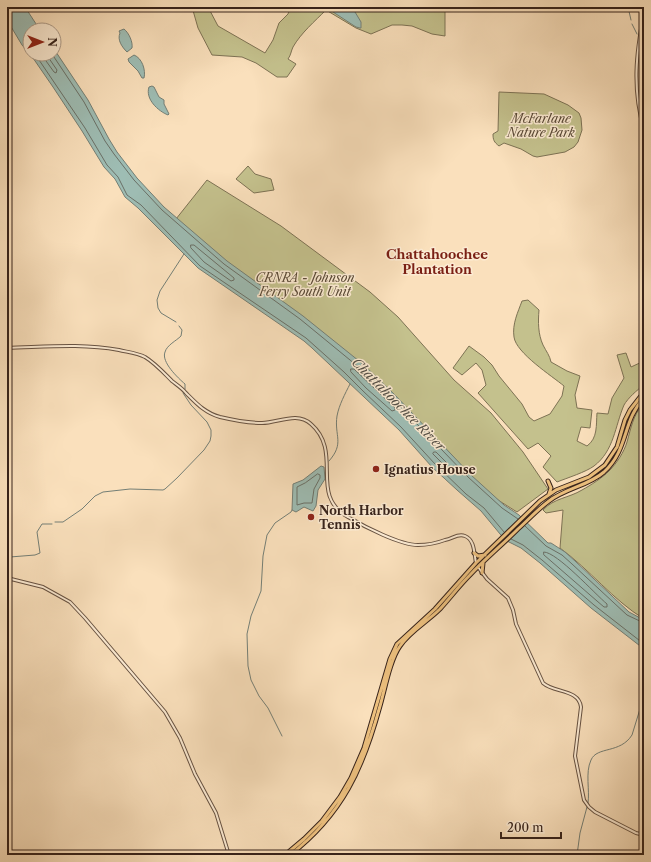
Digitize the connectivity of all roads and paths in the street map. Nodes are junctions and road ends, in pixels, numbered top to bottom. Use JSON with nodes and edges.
{"nodes":[{"id":1,"x":644,"y":12,"type":"edge"},
{"id":2,"x":644,"y":130,"type":"edge"},
{"id":3,"x":7,"y":348,"type":"edge"},
{"id":4,"x":644,"y":392,"type":"edge"},
{"id":5,"x":644,"y":398,"type":"edge"},
{"id":6,"x":548,"y":481,"type":"dead end"},
{"id":7,"x":548,"y":495,"type":"junction"},
{"id":8,"x":474,"y":553,"type":"junction"},
{"id":9,"x":485,"y":555,"type":"junction"},
{"id":10,"x":484,"y":562,"type":"junction"},
{"id":11,"x":476,"y":563,"type":"junction"},
{"id":12,"x":478,"y":567,"type":"junction"},
{"id":13,"x":472,"y":573,"type":"junction"},
{"id":14,"x":482,"y":573,"type":"junction"},
{"id":15,"x":7,"y":578,"type":"edge"},
{"id":16,"x":644,"y":836,"type":"edge"},
{"id":17,"x":229,"y":855,"type":"edge"},
{"id":18,"x":285,"y":855,"type":"edge"},
{"id":19,"x":290,"y":855,"type":"edge"}],
"edges":[{"from":1,"to":2,"type":"street"},
{"from":3,"to":8,"type":"street"},
{"from":4,"to":7,"type":"main road"},
{"from":5,"to":10,"type":"main road"},
{"from":6,"to":7,"type":"main road"},
{"from":7,"to":9,"type":"main road"},
{"from":8,"to":9,"type":"main road"},
{"from":8,"to":11,"type":"street"},
{"from":9,"to":11,"type":"main road"},
{"from":10,"to":12,"type":"main road"},
{"from":10,"to":14,"type":"main road"},
{"from":11,"to":12,"type":"street"},
{"from":11,"to":18,"type":"main road"},
{"from":12,"to":13,"type":"main road"},
{"from":12,"to":14,"type":"street"},
{"from":13,"to":14,"type":"main road"},
{"from":13,"to":19,"type":"main road"},
{"from":14,"to":16,"type":"street"},
{"from":15,"to":17,"type":"street"}]}
